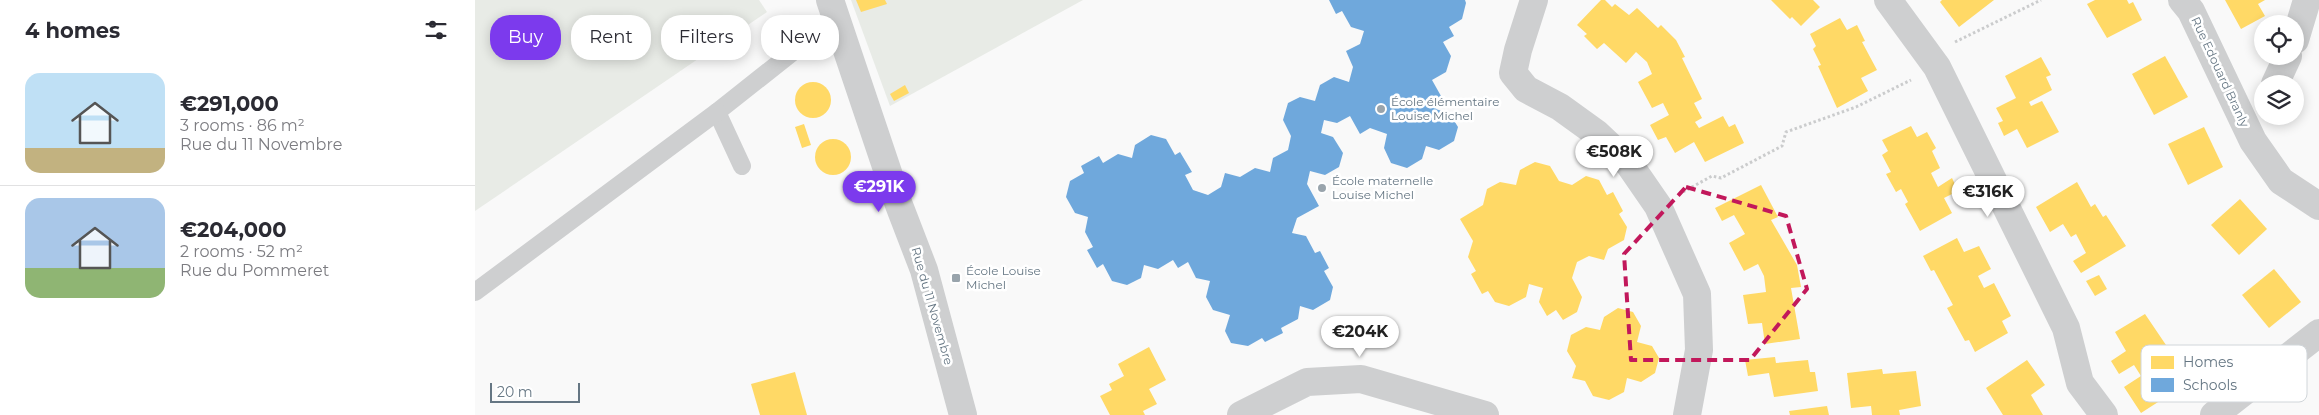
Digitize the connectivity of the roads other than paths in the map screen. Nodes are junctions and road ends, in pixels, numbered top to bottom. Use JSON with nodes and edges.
{"nodes":[{"id":1,"x":1534,"y":0,"type":"edge"},
{"id":2,"x":1887,"y":0,"type":"edge"},
{"id":3,"x":2182,"y":0,"type":"edge"},
{"id":4,"x":2307,"y":0,"type":"edge"},
{"id":5,"x":833,"y":10,"type":"edge"},
{"id":6,"x":2302,"y":15,"type":"edge"},
{"id":7,"x":717,"y":112,"type":"junction"},
{"id":8,"x":2259,"y":125,"type":"edge"},
{"id":9,"x":2253,"y":141,"type":"junction"},
{"id":10,"x":742,"y":166,"type":"dead end"},
{"id":11,"x":2319,"y":206,"type":"edge"},
{"id":12,"x":475,"y":292,"type":"edge"},
{"id":13,"x":2319,"y":333,"type":"edge"},
{"id":14,"x":2304,"y":345,"type":"edge"},
{"id":15,"x":2231,"y":402,"type":"edge"},
{"id":16,"x":963,"y":415,"type":"edge"},
{"id":17,"x":1241,"y":415,"type":"edge"},
{"id":18,"x":1485,"y":415,"type":"edge"},
{"id":19,"x":1687,"y":415,"type":"edge"},
{"id":20,"x":2104,"y":415,"type":"edge"},
{"id":21,"x":2214,"y":415,"type":"edge"}],
"edges":[{"from":1,"to":19,"type":"street"},
{"from":2,"to":20,"type":"street"},
{"from":3,"to":9,"type":"street","name":"Rue Edouard Branly"},
{"from":4,"to":6,"type":"street"},
{"from":5,"to":7,"type":"lane"},
{"from":5,"to":16,"type":"street","name":"Rue du 11 Novembre"},
{"from":7,"to":10,"type":"lane"},
{"from":7,"to":12,"type":"lane"},
{"from":8,"to":9,"type":"street"},
{"from":9,"to":11,"type":"street","name":"Rue Edouard Branly"},
{"from":13,"to":14,"type":"street"},
{"from":15,"to":21,"type":"street"},
{"from":17,"to":18,"type":"street"}]}
